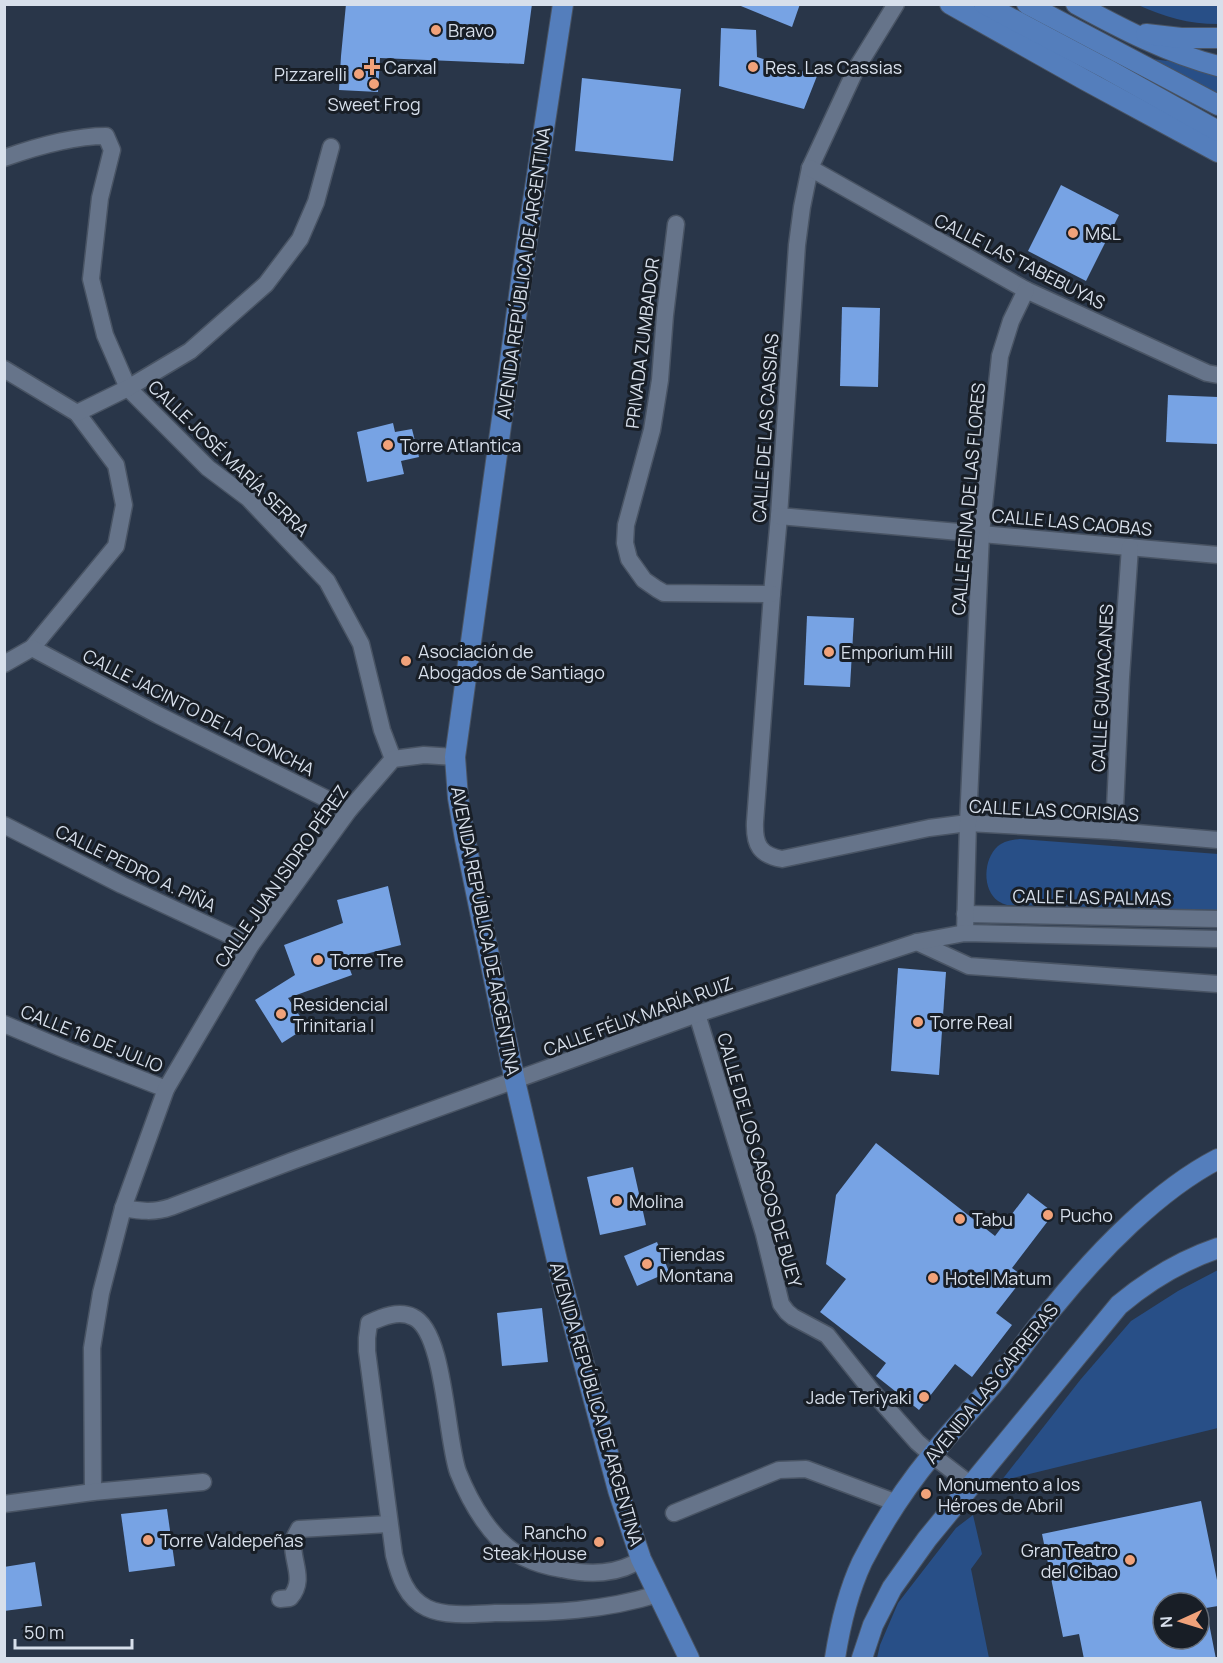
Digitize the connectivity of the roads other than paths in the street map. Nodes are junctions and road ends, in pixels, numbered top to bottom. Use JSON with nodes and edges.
{"nodes":[{"id":1,"x":563,"y":4,"type":"edge"},
{"id":2,"x":896,"y":4,"type":"edge"},
{"id":3,"x":950,"y":4,"type":"edge"},
{"id":4,"x":984,"y":4,"type":"edge"},
{"id":5,"x":1027,"y":4,"type":"edge"},
{"id":6,"x":1076,"y":4,"type":"edge"},
{"id":7,"x":1130,"y":33,"type":"junction"},
{"id":8,"x":1218,"y":38,"type":"edge"},
{"id":9,"x":1218,"y":66,"type":"edge"},
{"id":10,"x":1218,"y":105,"type":"edge"},
{"id":11,"x":1218,"y":131,"type":"edge"},
{"id":12,"x":331,"y":147,"type":"dead end"},
{"id":13,"x":1218,"y":152,"type":"edge"},
{"id":14,"x":4,"y":158,"type":"edge"},
{"id":15,"x":810,"y":168,"type":"junction"},
{"id":16,"x":676,"y":224,"type":"dead end"},
{"id":17,"x":1026,"y":290,"type":"junction"},
{"id":18,"x":4,"y":369,"type":"edge"},
{"id":19,"x":1218,"y":375,"type":"edge"},
{"id":20,"x":128,"y":388,"type":"junction"},
{"id":21,"x":77,"y":413,"type":"junction"},
{"id":22,"x":779,"y":516,"type":"junction"},
{"id":23,"x":981,"y":534,"type":"junction"},
{"id":24,"x":1130,"y":547,"type":"junction"},
{"id":25,"x":1218,"y":555,"type":"edge"},
{"id":26,"x":771,"y":594,"type":"junction"},
{"id":27,"x":32,"y":648,"type":"junction"},
{"id":28,"x":4,"y":664,"type":"edge"},
{"id":29,"x":455,"y":757,"type":"junction"},
{"id":30,"x":393,"y":759,"type":"junction"},
{"id":31,"x":349,"y":810,"type":"junction"},
{"id":32,"x":968,"y":823,"type":"junction"},
{"id":33,"x":4,"y":825,"type":"edge"},
{"id":34,"x":1114,"y":831,"type":"junction"},
{"id":35,"x":1218,"y":840,"type":"edge"},
{"id":36,"x":782,"y":859,"type":"joint"},
{"id":37,"x":965,"y":915,"type":"junction"},
{"id":38,"x":1218,"y":919,"type":"edge"},
{"id":39,"x":965,"y":933,"type":"junction"},
{"id":40,"x":1218,"y":939,"type":"edge"},
{"id":41,"x":918,"y":942,"type":"junction"},
{"id":42,"x":251,"y":945,"type":"junction"},
{"id":43,"x":1218,"y":984,"type":"edge"},
{"id":44,"x":697,"y":1014,"type":"junction"},
{"id":45,"x":4,"y":1024,"type":"edge"},
{"id":46,"x":515,"y":1081,"type":"junction"},
{"id":47,"x":166,"y":1089,"type":"junction"},
{"id":48,"x":1215,"y":1159,"type":"edge"},
{"id":49,"x":123,"y":1208,"type":"junction"},
{"id":50,"x":1218,"y":1248,"type":"edge"},
{"id":51,"x":932,"y":1455,"type":"junction"},
{"id":52,"x":203,"y":1482,"type":"dead end"},
{"id":53,"x":971,"y":1485,"type":"junction"},
{"id":54,"x":93,"y":1492,"type":"junction"},
{"id":55,"x":897,"y":1503,"type":"junction"},
{"id":56,"x":4,"y":1504,"type":"edge"},
{"id":57,"x":674,"y":1513,"type":"dead end"},
{"id":58,"x":389,"y":1524,"type":"junction"},
{"id":59,"x":641,"y":1559,"type":"junction"},
{"id":60,"x":658,"y":1594,"type":"junction"},
{"id":61,"x":280,"y":1599,"type":"dead end"},
{"id":62,"x":689,"y":1659,"type":"edge"},
{"id":63,"x":835,"y":1659,"type":"edge"},
{"id":64,"x":862,"y":1659,"type":"edge"}],
"edges":[{"from":1,"to":29,"type":"main road","name":"AVENIDA REPÚBLICA DE ARGENTINA"},
{"from":2,"to":15,"type":"street","name":"CALLE DE LAS CASSIAS"},
{"from":3,"to":13,"type":"main road"},
{"from":4,"to":11,"type":"main road"},
{"from":5,"to":10,"type":"main road"},
{"from":6,"to":7,"type":"main road"},
{"from":7,"to":8,"type":"main road"},
{"from":7,"to":9,"type":"main road"},
{"from":12,"to":20,"type":"street"},
{"from":14,"to":20,"type":"street","name":"CALLE JOSÉ MARÍA SERRA"},
{"from":15,"to":17,"type":"street","name":"CALLE LAS TABEBUYAS"},
{"from":15,"to":22,"type":"street","name":"CALLE DE LAS CASSIAS"},
{"from":16,"to":26,"type":"street","name":"PRIVADA ZUMBADOR"},
{"from":17,"to":19,"type":"street","name":"CALLE LAS TABEBUYAS"},
{"from":17,"to":23,"type":"street","name":"CALLE REINA DE LAS FLORES"},
{"from":18,"to":21,"type":"street"},
{"from":20,"to":21,"type":"street"},
{"from":20,"to":30,"type":"street","name":"CALLE JOSÉ MARÍA SERRA"},
{"from":21,"to":27,"type":"street"},
{"from":22,"to":23,"type":"street","name":"CALLE LAS CAOBAS"},
{"from":22,"to":26,"type":"street","name":"CALLE DE LAS CASSIAS"},
{"from":23,"to":24,"type":"street","name":"CALLE LAS CAOBAS"},
{"from":23,"to":32,"type":"street","name":"CALLE REINA DE LAS FLORES"},
{"from":24,"to":25,"type":"street","name":"CALLE LAS CAOBAS"},
{"from":24,"to":34,"type":"street","name":"CALLE GUAYACANES"},
{"from":26,"to":36,"type":"street","name":"CALLE DE LAS CASSIAS"},
{"from":27,"to":28,"type":"street"},
{"from":27,"to":31,"type":"street","name":"CALLE JACINTO DE LA CONCHA"},
{"from":29,"to":30,"type":"street"},
{"from":29,"to":46,"type":"main road","name":"AVENIDA REPÚBLICA DE ARGENTINA"},
{"from":30,"to":31,"type":"street","name":"CALLE JUAN ISIDRO PÉREZ"},
{"from":31,"to":42,"type":"street","name":"CALLE JUAN ISIDRO PÉREZ"},
{"from":32,"to":34,"type":"street","name":"CALLE LAS CORISIAS"},
{"from":32,"to":36,"type":"street","name":"CALLE LAS CORISIAS"},
{"from":32,"to":37,"type":"street","name":"CALLE REINA DE LAS FLORES"},
{"from":33,"to":42,"type":"street","name":"CALLE PEDRO A. PIÑA"},
{"from":34,"to":35,"type":"street","name":"CALLE LAS CORISIAS"},
{"from":37,"to":38,"type":"street","name":"CALLE LAS PALMAS"},
{"from":37,"to":39,"type":"street","name":"CALLE REINA DE LAS FLORES"},
{"from":39,"to":40,"type":"street"},
{"from":39,"to":41,"type":"street","name":"CALLE FÉLIX MARÍA RUIZ"},
{"from":41,"to":43,"type":"street"},
{"from":41,"to":44,"type":"street","name":"CALLE FÉLIX MARÍA RUIZ"},
{"from":42,"to":47,"type":"street","name":"CALLE JUAN ISIDRO PÉREZ"},
{"from":44,"to":46,"type":"street","name":"CALLE FÉLIX MARÍA RUIZ"},
{"from":44,"to":51,"type":"street","name":"CALLE DE LOS CASCOS DE BUEY"},
{"from":45,"to":47,"type":"street","name":"CALLE 16 DE JULIO"},
{"from":46,"to":49,"type":"street","name":"CALLE FÉLIX MARÍA RUIZ"},
{"from":46,"to":59,"type":"main road","name":"AVENIDA REPÚBLICA DE ARGENTINA"},
{"from":47,"to":49,"type":"street","name":"CALLE JUAN ISIDRO PÉREZ"},
{"from":48,"to":51,"type":"main road","name":"AVENIDA LAS CARRERAS"},
{"from":49,"to":54,"type":"street","name":"CALLE JUAN ISIDRO PÉREZ"},
{"from":50,"to":53,"type":"main road"},
{"from":51,"to":53,"type":"street","name":"CALLE DE LOS CASCOS DE BUEY"},
{"from":51,"to":55,"type":"main road","name":"AVENIDA LAS CARRERAS"},
{"from":52,"to":54,"type":"street"},
{"from":53,"to":64,"type":"main road"},
{"from":54,"to":56,"type":"street"},
{"from":55,"to":57,"type":"street"},
{"from":55,"to":63,"type":"main road","name":"AVENIDA LAS CARRERAS"},
{"from":58,"to":59,"type":"street"},
{"from":58,"to":60,"type":"street"},
{"from":58,"to":61,"type":"street"},
{"from":59,"to":60,"type":"main road","name":"AVENIDA REPÚBLICA DE ARGENTINA"},
{"from":60,"to":62,"type":"main road","name":"AVENIDA REPÚBLICA DE ARGENTINA"}]}
